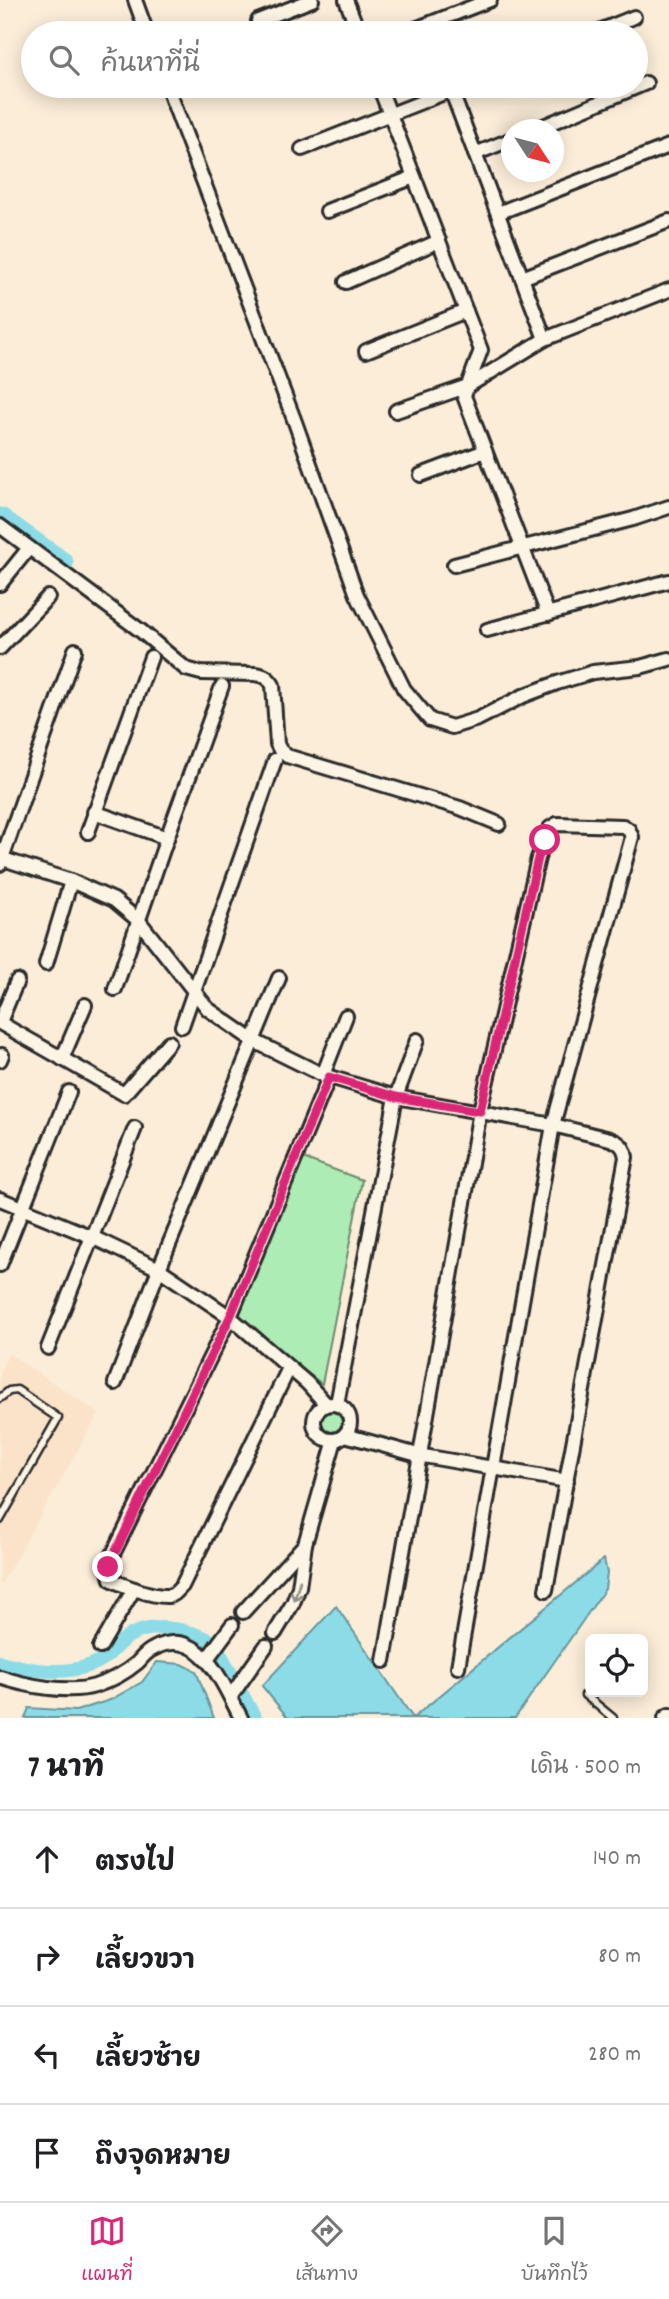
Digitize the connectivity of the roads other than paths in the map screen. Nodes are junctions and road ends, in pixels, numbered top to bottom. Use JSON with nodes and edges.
{"nodes":[{"id":1,"x":135,"y":0,"type":"edge"},
{"id":2,"x":312,"y":0,"type":"edge"},
{"id":3,"x":346,"y":0,"type":"edge"},
{"id":4,"x":490,"y":0,"type":"edge"},
{"id":5,"x":634,"y":17,"type":"dead end"},
{"id":6,"x":143,"y":21,"type":"edge"},
{"id":7,"x":258,"y":21,"type":"dead end"},
{"id":8,"x":354,"y":21,"type":"edge"},
{"id":9,"x":436,"y":21,"type":"edge"},
{"id":10,"x":624,"y":21,"type":"edge"},
{"id":11,"x":172,"y":98,"type":"edge"},
{"id":12,"x":384,"y":98,"type":"edge"},
{"id":13,"x":431,"y":98,"type":"edge"},
{"id":14,"x":460,"y":98,"type":"edge"},
{"id":15,"x":610,"y":98,"type":"edge"},
{"id":16,"x":390,"y":114,"type":"junction"},
{"id":17,"x":560,"y":119,"type":"edge"},
{"id":18,"x":501,"y":143,"type":"edge"},
{"id":19,"x":669,"y":146,"type":"edge"},
{"id":20,"x":302,"y":149,"type":"dead end"},
{"id":21,"x":475,"y":154,"type":"junction"},
{"id":22,"x":414,"y":177,"type":"junction"},
{"id":23,"x":327,"y":211,"type":"dead end"},
{"id":24,"x":498,"y":213,"type":"junction"},
{"id":25,"x":669,"y":221,"type":"edge"},
{"id":26,"x":439,"y":241,"type":"junction"},
{"id":27,"x":522,"y":278,"type":"junction"},
{"id":28,"x":346,"y":282,"type":"dead end"},
{"id":29,"x":669,"y":290,"type":"edge"},
{"id":30,"x":466,"y":311,"type":"junction"},
{"id":31,"x":545,"y":339,"type":"junction"},
{"id":32,"x":366,"y":351,"type":"dead end"},
{"id":33,"x":468,"y":386,"type":"junction"},
{"id":34,"x":396,"y":411,"type":"dead end"},
{"id":35,"x":485,"y":451,"type":"junction"},
{"id":36,"x":421,"y":475,"type":"dead end"},
{"id":37,"x":669,"y":507,"type":"edge"},
{"id":38,"x":0,"y":526,"type":"edge"},
{"id":39,"x":29,"y":548,"type":"junction"},
{"id":40,"x":522,"y":548,"type":"junction"},
{"id":41,"x":454,"y":565,"type":"dead end"},
{"id":42,"x":669,"y":581,"type":"edge"},
{"id":43,"x":0,"y":584,"type":"edge"},
{"id":44,"x":48,"y":597,"type":"dead end"},
{"id":45,"x":548,"y":614,"type":"junction"},
{"id":46,"x":487,"y":630,"type":"dead end"},
{"id":47,"x":0,"y":648,"type":"edge"},
{"id":48,"x":75,"y":650,"type":"dead end"},
{"id":49,"x":151,"y":657,"type":"dead end"},
{"id":50,"x":669,"y":659,"type":"edge"},
{"id":51,"x":222,"y":686,"type":"dead end"},
{"id":52,"x":275,"y":760,"type":"dead end"},
{"id":53,"x":94,"y":812,"type":"junction"},
{"id":54,"x":499,"y":824,"type":"dead end"},
{"id":55,"x":88,"y":832,"type":"dead end"},
{"id":56,"x":167,"y":838,"type":"junction"},
{"id":57,"x":1,"y":860,"type":"edge"},
{"id":58,"x":71,"y":881,"type":"junction"},
{"id":59,"x":139,"y":921,"type":"junction"},
{"id":60,"x":46,"y":964,"type":"dead end"},
{"id":61,"x":279,"y":978,"type":"dead end"},
{"id":62,"x":17,"y":981,"type":"dead end"},
{"id":63,"x":115,"y":989,"type":"dead end"},
{"id":64,"x":193,"y":992,"type":"junction"},
{"id":65,"x":85,"y":1004,"type":"dead end"},
{"id":66,"x":346,"y":1016,"type":"dead end"},
{"id":67,"x":0,"y":1023,"type":"edge"},
{"id":68,"x":181,"y":1026,"type":"dead end"},
{"id":69,"x":416,"y":1040,"type":"dead end"},
{"id":70,"x":169,"y":1041,"type":"dead end"},
{"id":71,"x":254,"y":1041,"type":"junction"},
{"id":72,"x":62,"y":1059,"type":"junction"},
{"id":73,"x":326,"y":1076,"type":"junction"},
{"id":74,"x":69,"y":1092,"type":"dead end"},
{"id":75,"x":396,"y":1097,"type":"junction"},
{"id":76,"x":480,"y":1111,"type":"junction"},
{"id":77,"x":552,"y":1125,"type":"junction"},
{"id":78,"x":135,"y":1128,"type":"dead end"},
{"id":79,"x":0,"y":1199,"type":"edge"},
{"id":80,"x":23,"y":1207,"type":"junction"},
{"id":81,"x":92,"y":1237,"type":"junction"},
{"id":82,"x":0,"y":1265,"type":"edge"},
{"id":83,"x":159,"y":1269,"type":"junction"},
{"id":84,"x":230,"y":1317,"type":"junction"},
{"id":85,"x":48,"y":1348,"type":"dead end"},
{"id":86,"x":289,"y":1368,"type":"junction"},
{"id":87,"x":115,"y":1383,"type":"dead end"},
{"id":88,"x":0,"y":1398,"type":"edge"},
{"id":89,"x":332,"y":1404,"type":"junction"},
{"id":90,"x":340,"y":1437,"type":"junction"},
{"id":91,"x":418,"y":1455,"type":"junction"},
{"id":92,"x":494,"y":1469,"type":"junction"},
{"id":93,"x":567,"y":1481,"type":"junction"},
{"id":94,"x":0,"y":1520,"type":"edge"},
{"id":95,"x":305,"y":1544,"type":"junction"},
{"id":96,"x":134,"y":1589,"type":"junction"},
{"id":97,"x":546,"y":1590,"type":"dead end"},
{"id":98,"x":243,"y":1612,"type":"dead end"},
{"id":99,"x":230,"y":1628,"type":"dead end"},
{"id":100,"x":275,"y":1633,"type":"dead end"},
{"id":101,"x":266,"y":1646,"type":"dead end"},
{"id":102,"x":100,"y":1647,"type":"dead end"},
{"id":103,"x":210,"y":1655,"type":"junction"},
{"id":104,"x":384,"y":1661,"type":"dead end"},
{"id":105,"x":458,"y":1667,"type":"dead end"},
{"id":106,"x":0,"y":1677,"type":"edge"},
{"id":107,"x":233,"y":1693,"type":"junction"},
{"id":108,"x":587,"y":1697,"type":"edge"},
{"id":109,"x":242,"y":1718,"type":"edge"},
{"id":110,"x":613,"y":1718,"type":"edge"}],
"edges":[{"from":1,"to":6,"type":"street"},
{"from":2,"to":7,"type":"street"},
{"from":3,"to":8,"type":"street"},
{"from":4,"to":9,"type":"street"},
{"from":5,"to":10,"type":"street"},
{"from":11,"to":50,"type":"street"},
{"from":12,"to":16,"type":"street"},
{"from":13,"to":16,"type":"street"},
{"from":14,"to":21,"type":"street"},
{"from":15,"to":17,"type":"street"},
{"from":16,"to":20,"type":"street"},
{"from":16,"to":22,"type":"street"},
{"from":18,"to":21,"type":"street"},
{"from":19,"to":24,"type":"street"},
{"from":21,"to":24,"type":"street"},
{"from":22,"to":23,"type":"street"},
{"from":22,"to":26,"type":"street"},
{"from":24,"to":27,"type":"street"},
{"from":25,"to":27,"type":"street"},
{"from":26,"to":28,"type":"street"},
{"from":26,"to":30,"type":"street"},
{"from":27,"to":31,"type":"street"},
{"from":29,"to":31,"type":"street"},
{"from":30,"to":32,"type":"street"},
{"from":30,"to":33,"type":"street"},
{"from":31,"to":33,"type":"street"},
{"from":33,"to":34,"type":"street"},
{"from":33,"to":35,"type":"street"},
{"from":35,"to":36,"type":"street"},
{"from":35,"to":40,"type":"street"},
{"from":37,"to":40,"type":"street"},
{"from":38,"to":39,"type":"street"},
{"from":39,"to":43,"type":"street"},
{"from":39,"to":54,"type":"street"},
{"from":40,"to":41,"type":"street"},
{"from":40,"to":45,"type":"street"},
{"from":42,"to":45,"type":"street"},
{"from":44,"to":47,"type":"street"},
{"from":45,"to":46,"type":"street"},
{"from":48,"to":57,"type":"street"},
{"from":49,"to":53,"type":"street"},
{"from":51,"to":56,"type":"street"},
{"from":52,"to":64,"type":"street"},
{"from":53,"to":55,"type":"street"},
{"from":53,"to":56,"type":"street"},
{"from":56,"to":59,"type":"street"},
{"from":57,"to":58,"type":"street"},
{"from":58,"to":59,"type":"street"},
{"from":58,"to":60,"type":"street"},
{"from":59,"to":63,"type":"street"},
{"from":59,"to":64,"type":"street"},
{"from":61,"to":71,"type":"street"},
{"from":62,"to":67,"type":"street"},
{"from":64,"to":68,"type":"street"},
{"from":64,"to":71,"type":"street"},
{"from":65,"to":72,"type":"street"},
{"from":66,"to":73,"type":"street"},
{"from":67,"to":72,"type":"street"},
{"from":69,"to":75,"type":"street"},
{"from":70,"to":72,"type":"street"},
{"from":71,"to":73,"type":"street"},
{"from":71,"to":83,"type":"street"},
{"from":73,"to":75,"type":"street"},
{"from":73,"to":84,"type":"street"},
{"from":74,"to":80,"type":"street"},
{"from":75,"to":76,"type":"street"},
{"from":75,"to":89,"type":"street"},
{"from":76,"to":77,"type":"street"},
{"from":76,"to":77,"type":"street"},
{"from":76,"to":91,"type":"street"},
{"from":77,"to":92,"type":"street"},
{"from":77,"to":93,"type":"street"},
{"from":78,"to":81,"type":"street"},
{"from":79,"to":80,"type":"street"},
{"from":80,"to":81,"type":"street"},
{"from":80,"to":82,"type":"street"},
{"from":81,"to":83,"type":"street"},
{"from":81,"to":85,"type":"street"},
{"from":83,"to":84,"type":"street"},
{"from":83,"to":87,"type":"street"},
{"from":84,"to":86,"type":"street"},
{"from":84,"to":96,"type":"street"},
{"from":86,"to":89,"type":"street"},
{"from":86,"to":96,"type":"street"},
{"from":88,"to":94,"type":"lane"},
{"from":89,"to":90,"type":"street"},
{"from":89,"to":90,"type":"street"},
{"from":90,"to":91,"type":"street"},
{"from":90,"to":95,"type":"street"},
{"from":91,"to":92,"type":"street"},
{"from":91,"to":104,"type":"street"},
{"from":92,"to":93,"type":"street"},
{"from":92,"to":105,"type":"street"},
{"from":93,"to":97,"type":"street"},
{"from":95,"to":98,"type":"street"},
{"from":95,"to":100,"type":"street","one_way":true},
{"from":96,"to":102,"type":"street"},
{"from":99,"to":103,"type":"street"},
{"from":101,"to":107,"type":"street"},
{"from":103,"to":106,"type":"street"},
{"from":103,"to":107,"type":"street"},
{"from":107,"to":109,"type":"street"},
{"from":108,"to":110,"type":"lane"}]}
